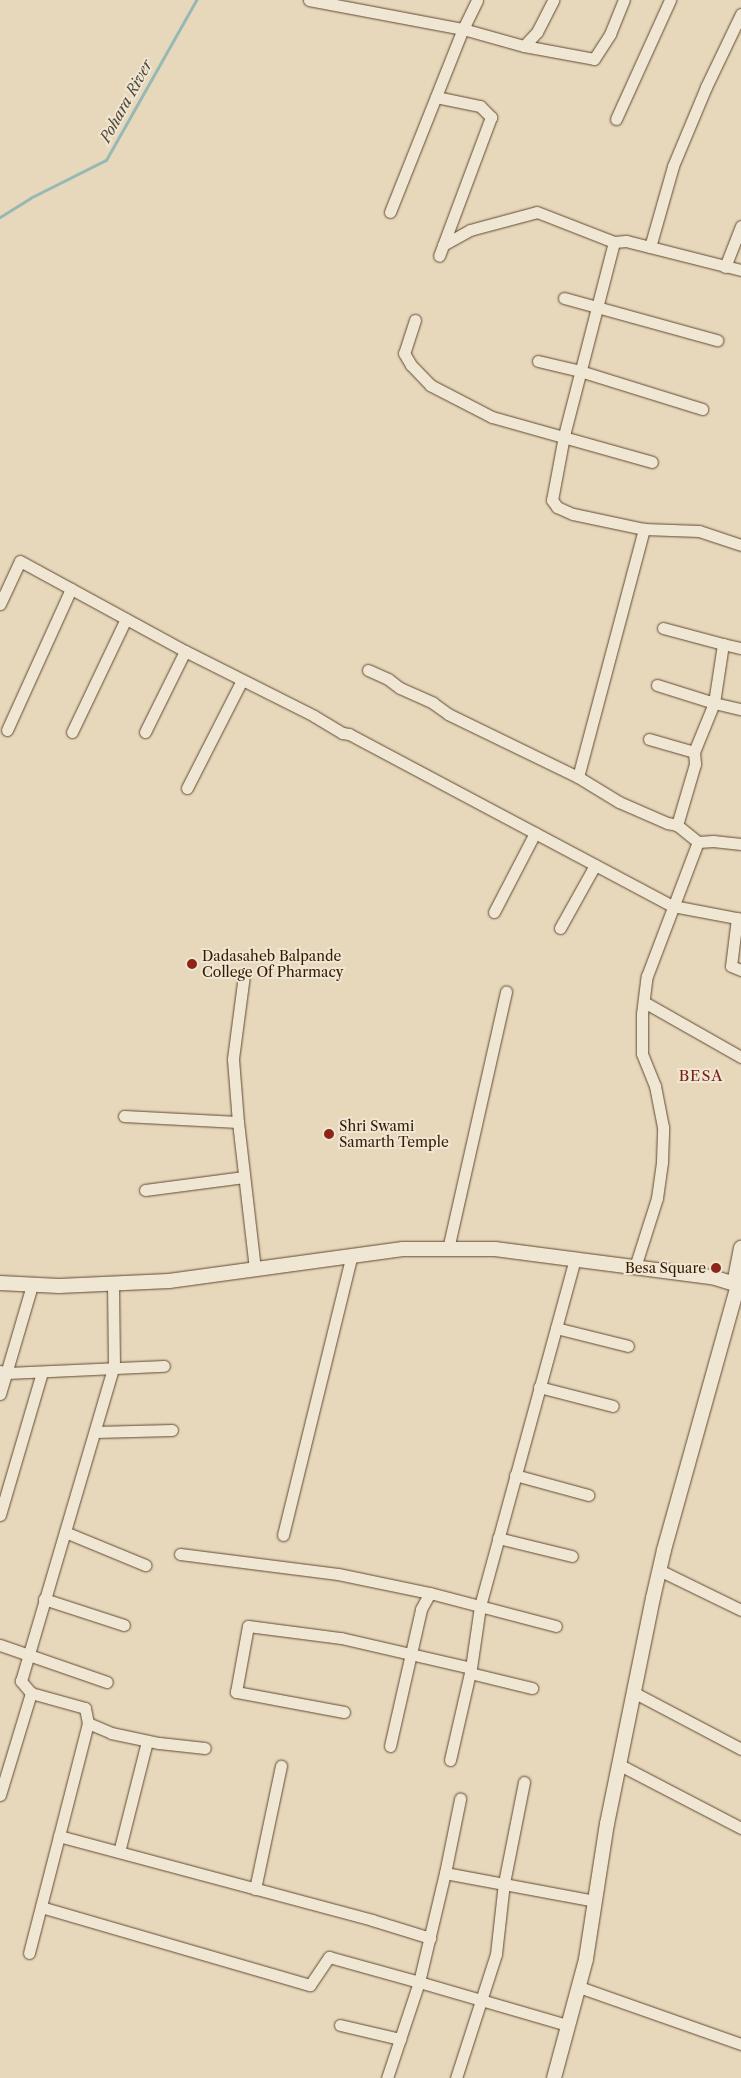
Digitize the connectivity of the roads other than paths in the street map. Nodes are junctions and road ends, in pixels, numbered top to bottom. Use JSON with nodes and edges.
{"nodes":[{"id":1,"x":309,"y":0,"type":"edge"},
{"id":2,"x":477,"y":0,"type":"edge"},
{"id":3,"x":553,"y":0,"type":"edge"},
{"id":4,"x":624,"y":0,"type":"edge"},
{"id":5,"x":670,"y":0,"type":"edge"},
{"id":6,"x":741,"y":14,"type":"edge"},
{"id":7,"x":463,"y":29,"type":"junction"},
{"id":8,"x":524,"y":46,"type":"junction"},
{"id":9,"x":436,"y":97,"type":"junction"},
{"id":10,"x":616,"y":119,"type":"dead end"},
{"id":11,"x":390,"y":212,"type":"dead end"},
{"id":12,"x":741,"y":226,"type":"edge"},
{"id":13,"x":614,"y":242,"type":"junction"},
{"id":14,"x":650,"y":247,"type":"junction"},
{"id":15,"x":725,"y":267,"type":"junction"},
{"id":16,"x":741,"y":270,"type":"edge"},
{"id":17,"x":564,"y":298,"type":"dead end"},
{"id":18,"x":598,"y":307,"type":"junction"},
{"id":19,"x":416,"y":320,"type":"dead end"},
{"id":20,"x":717,"y":340,"type":"dead end"},
{"id":21,"x":538,"y":361,"type":"dead end"},
{"id":22,"x":580,"y":371,"type":"junction"},
{"id":23,"x":702,"y":409,"type":"dead end"},
{"id":24,"x":564,"y":436,"type":"junction"},
{"id":25,"x":652,"y":462,"type":"dead end"},
{"id":26,"x":644,"y":529,"type":"junction"},
{"id":27,"x":741,"y":545,"type":"edge"},
{"id":28,"x":71,"y":589,"type":"junction"},
{"id":29,"x":0,"y":604,"type":"edge"},
{"id":30,"x":126,"y":619,"type":"junction"},
{"id":31,"x":663,"y":628,"type":"dead end"},
{"id":32,"x":722,"y":644,"type":"junction"},
{"id":33,"x":741,"y":648,"type":"edge"},
{"id":34,"x":185,"y":651,"type":"junction"},
{"id":35,"x":368,"y":670,"type":"dead end"},
{"id":36,"x":242,"y":680,"type":"junction"},
{"id":37,"x":657,"y":685,"type":"dead end"},
{"id":38,"x":714,"y":702,"type":"junction"},
{"id":39,"x":741,"y":709,"type":"edge"},
{"id":40,"x":7,"y":730,"type":"dead end"},
{"id":41,"x":72,"y":732,"type":"dead end"},
{"id":42,"x":145,"y":732,"type":"dead end"},
{"id":43,"x":650,"y":739,"type":"dead end"},
{"id":44,"x":694,"y":752,"type":"junction"},
{"id":45,"x":578,"y":777,"type":"junction"},
{"id":46,"x":187,"y":788,"type":"dead end"},
{"id":47,"x":677,"y":825,"type":"junction"},
{"id":48,"x":535,"y":833,"type":"junction"},
{"id":49,"x":698,"y":842,"type":"junction"},
{"id":50,"x":741,"y":844,"type":"edge"},
{"id":51,"x":595,"y":864,"type":"junction"},
{"id":52,"x":673,"y":906,"type":"junction"},
{"id":53,"x":494,"y":912,"type":"dead end"},
{"id":54,"x":739,"y":918,"type":"edge"},
{"id":55,"x":560,"y":928,"type":"dead end"},
{"id":56,"x":741,"y":970,"type":"edge"},
{"id":57,"x":244,"y":975,"type":"dead end"},
{"id":58,"x":506,"y":991,"type":"dead end"},
{"id":59,"x":644,"y":1002,"type":"junction"},
{"id":60,"x":741,"y":1057,"type":"edge"},
{"id":61,"x":124,"y":1116,"type":"dead end"},
{"id":62,"x":238,"y":1122,"type":"junction"},
{"id":63,"x":244,"y":1177,"type":"junction"},
{"id":64,"x":145,"y":1190,"type":"dead end"},
{"id":65,"x":741,"y":1248,"type":"edge"},
{"id":66,"x":448,"y":1249,"type":"junction"},
{"id":67,"x":352,"y":1255,"type":"junction"},
{"id":68,"x":575,"y":1258,"type":"junction"},
{"id":69,"x":635,"y":1266,"type":"junction"},
{"id":70,"x":255,"y":1268,"type":"junction"},
{"id":71,"x":0,"y":1284,"type":"edge"},
{"id":72,"x":113,"y":1284,"type":"junction"},
{"id":73,"x":32,"y":1285,"type":"junction"},
{"id":74,"x":738,"y":1285,"type":"edge"},
{"id":75,"x":556,"y":1328,"type":"junction"},
{"id":76,"x":628,"y":1346,"type":"dead end"},
{"id":77,"x":164,"y":1366,"type":"dead end"},
{"id":78,"x":113,"y":1369,"type":"junction"},
{"id":79,"x":3,"y":1372,"type":"edge"},
{"id":80,"x":42,"y":1372,"type":"junction"},
{"id":81,"x":539,"y":1387,"type":"junction"},
{"id":82,"x":0,"y":1394,"type":"edge"},
{"id":83,"x":612,"y":1406,"type":"dead end"},
{"id":84,"x":172,"y":1430,"type":"dead end"},
{"id":85,"x":95,"y":1432,"type":"junction"},
{"id":86,"x":515,"y":1475,"type":"junction"},
{"id":87,"x":588,"y":1495,"type":"dead end"},
{"id":88,"x":0,"y":1515,"type":"edge"},
{"id":89,"x":65,"y":1532,"type":"junction"},
{"id":90,"x":283,"y":1535,"type":"dead end"},
{"id":91,"x":498,"y":1538,"type":"junction"},
{"id":92,"x":180,"y":1554,"type":"dead end"},
{"id":93,"x":572,"y":1556,"type":"dead end"},
{"id":94,"x":145,"y":1565,"type":"dead end"},
{"id":95,"x":659,"y":1570,"type":"junction"},
{"id":96,"x":430,"y":1594,"type":"junction"},
{"id":97,"x":44,"y":1599,"type":"junction"},
{"id":98,"x":480,"y":1606,"type":"junction"},
{"id":99,"x":741,"y":1610,"type":"edge"},
{"id":100,"x":124,"y":1625,"type":"dead end"},
{"id":101,"x":556,"y":1626,"type":"dead end"},
{"id":102,"x":0,"y":1645,"type":"edge"},
{"id":103,"x":28,"y":1654,"type":"junction"},
{"id":104,"x":410,"y":1654,"type":"junction"},
{"id":105,"x":470,"y":1671,"type":"junction"},
{"id":106,"x":106,"y":1682,"type":"dead end"},
{"id":107,"x":532,"y":1688,"type":"dead end"},
{"id":108,"x":633,"y":1692,"type":"junction"},
{"id":109,"x":32,"y":1693,"type":"junction"},
{"id":110,"x":344,"y":1712,"type":"dead end"},
{"id":111,"x":88,"y":1723,"type":"junction"},
{"id":112,"x":147,"y":1741,"type":"junction"},
{"id":113,"x":390,"y":1746,"type":"dead end"},
{"id":114,"x":204,"y":1748,"type":"dead end"},
{"id":115,"x":741,"y":1750,"type":"edge"},
{"id":116,"x":450,"y":1760,"type":"dead end"},
{"id":117,"x":618,"y":1764,"type":"junction"},
{"id":118,"x":281,"y":1766,"type":"dead end"},
{"id":119,"x":524,"y":1782,"type":"dead end"},
{"id":120,"x":0,"y":1795,"type":"edge"},
{"id":121,"x":460,"y":1800,"type":"dead end"},
{"id":122,"x":741,"y":1828,"type":"edge"},
{"id":123,"x":59,"y":1836,"type":"junction"},
{"id":124,"x":119,"y":1852,"type":"junction"},
{"id":125,"x":445,"y":1873,"type":"junction"},
{"id":126,"x":504,"y":1883,"type":"junction"},
{"id":127,"x":255,"y":1888,"type":"junction"},
{"id":128,"x":594,"y":1901,"type":"junction"},
{"id":129,"x":41,"y":1907,"type":"junction"},
{"id":130,"x":430,"y":1938,"type":"junction"},
{"id":131,"x":29,"y":1953,"type":"dead end"},
{"id":132,"x":419,"y":1982,"type":"junction"},
{"id":133,"x":579,"y":1987,"type":"junction"},
{"id":134,"x":481,"y":2000,"type":"junction"},
{"id":135,"x":340,"y":2025,"type":"dead end"},
{"id":136,"x":567,"y":2025,"type":"junction"},
{"id":137,"x":400,"y":2039,"type":"junction"},
{"id":138,"x":741,"y":2044,"type":"edge"},
{"id":139,"x":388,"y":2078,"type":"edge"},
{"id":140,"x":456,"y":2078,"type":"edge"},
{"id":141,"x":554,"y":2078,"type":"edge"}],
"edges":[{"from":1,"to":7,"type":"street"},
{"from":2,"to":7,"type":"street"},
{"from":3,"to":8,"type":"street"},
{"from":4,"to":8,"type":"street"},
{"from":5,"to":10,"type":"street"},
{"from":6,"to":14,"type":"street"},
{"from":7,"to":8,"type":"street"},
{"from":7,"to":9,"type":"street"},
{"from":9,"to":11,"type":"street"},
{"from":9,"to":13,"type":"street"},
{"from":12,"to":15,"type":"street"},
{"from":13,"to":14,"type":"street"},
{"from":13,"to":18,"type":"street"},
{"from":14,"to":15,"type":"street"},
{"from":15,"to":16,"type":"street"},
{"from":17,"to":18,"type":"street"},
{"from":18,"to":20,"type":"street"},
{"from":18,"to":22,"type":"street"},
{"from":19,"to":24,"type":"street"},
{"from":21,"to":22,"type":"street"},
{"from":22,"to":23,"type":"street"},
{"from":22,"to":24,"type":"street"},
{"from":24,"to":25,"type":"street"},
{"from":24,"to":26,"type":"street"},
{"from":26,"to":27,"type":"street"},
{"from":26,"to":45,"type":"street"},
{"from":28,"to":29,"type":"street"},
{"from":28,"to":30,"type":"street"},
{"from":28,"to":40,"type":"street"},
{"from":30,"to":34,"type":"street"},
{"from":30,"to":41,"type":"street"},
{"from":31,"to":32,"type":"street"},
{"from":32,"to":33,"type":"street"},
{"from":32,"to":38,"type":"street"},
{"from":34,"to":36,"type":"street"},
{"from":34,"to":42,"type":"street"},
{"from":35,"to":45,"type":"street"},
{"from":36,"to":46,"type":"street"},
{"from":36,"to":48,"type":"street"},
{"from":37,"to":38,"type":"street"},
{"from":38,"to":39,"type":"street"},
{"from":38,"to":44,"type":"street"},
{"from":43,"to":44,"type":"street"},
{"from":44,"to":47,"type":"street"},
{"from":45,"to":47,"type":"street"},
{"from":47,"to":49,"type":"street"},
{"from":48,"to":51,"type":"street"},
{"from":48,"to":53,"type":"street"},
{"from":49,"to":50,"type":"street"},
{"from":49,"to":52,"type":"street"},
{"from":51,"to":52,"type":"street"},
{"from":51,"to":55,"type":"street"},
{"from":52,"to":54,"type":"street"},
{"from":52,"to":59,"type":"street"},
{"from":54,"to":56,"type":"street"},
{"from":57,"to":62,"type":"street"},
{"from":58,"to":66,"type":"street"},
{"from":59,"to":60,"type":"street"},
{"from":59,"to":69,"type":"street"},
{"from":61,"to":62,"type":"street"},
{"from":62,"to":63,"type":"street"},
{"from":63,"to":64,"type":"street"},
{"from":63,"to":70,"type":"street"},
{"from":65,"to":74,"type":"street"},
{"from":66,"to":67,"type":"street"},
{"from":66,"to":68,"type":"street"},
{"from":67,"to":70,"type":"street"},
{"from":67,"to":90,"type":"street"},
{"from":68,"to":69,"type":"street"},
{"from":68,"to":75,"type":"street"},
{"from":69,"to":74,"type":"street"},
{"from":70,"to":72,"type":"street"},
{"from":71,"to":73,"type":"street"},
{"from":72,"to":73,"type":"street"},
{"from":72,"to":78,"type":"street"},
{"from":73,"to":79,"type":"street"},
{"from":74,"to":95,"type":"street"},
{"from":75,"to":76,"type":"street"},
{"from":75,"to":81,"type":"street"},
{"from":77,"to":78,"type":"street"},
{"from":78,"to":80,"type":"street"},
{"from":78,"to":85,"type":"street"},
{"from":79,"to":80,"type":"street"},
{"from":79,"to":82,"type":"street"},
{"from":80,"to":88,"type":"street"},
{"from":81,"to":83,"type":"street"},
{"from":81,"to":86,"type":"street"},
{"from":84,"to":85,"type":"street"},
{"from":85,"to":89,"type":"street"},
{"from":86,"to":87,"type":"street"},
{"from":86,"to":91,"type":"street"},
{"from":89,"to":94,"type":"street"},
{"from":89,"to":97,"type":"street"},
{"from":91,"to":93,"type":"street"},
{"from":91,"to":98,"type":"street"},
{"from":92,"to":96,"type":"street"},
{"from":95,"to":99,"type":"street"},
{"from":95,"to":108,"type":"street"},
{"from":96,"to":98,"type":"street"},
{"from":96,"to":104,"type":"street"},
{"from":97,"to":100,"type":"street"},
{"from":97,"to":103,"type":"street"},
{"from":98,"to":101,"type":"street"},
{"from":98,"to":105,"type":"street"},
{"from":102,"to":103,"type":"street"},
{"from":103,"to":106,"type":"street"},
{"from":103,"to":109,"type":"street"},
{"from":104,"to":105,"type":"street"},
{"from":104,"to":110,"type":"street"},
{"from":104,"to":113,"type":"street"},
{"from":105,"to":107,"type":"street"},
{"from":105,"to":116,"type":"street"},
{"from":108,"to":115,"type":"street"},
{"from":108,"to":117,"type":"street"},
{"from":109,"to":111,"type":"street"},
{"from":109,"to":120,"type":"street"},
{"from":111,"to":112,"type":"street"},
{"from":111,"to":123,"type":"street"},
{"from":112,"to":114,"type":"street"},
{"from":112,"to":124,"type":"street"},
{"from":117,"to":122,"type":"street"},
{"from":117,"to":128,"type":"street"},
{"from":118,"to":127,"type":"street"},
{"from":119,"to":126,"type":"street"},
{"from":121,"to":125,"type":"street"},
{"from":123,"to":124,"type":"street"},
{"from":123,"to":129,"type":"street"},
{"from":124,"to":127,"type":"street"},
{"from":125,"to":126,"type":"street"},
{"from":125,"to":130,"type":"street"},
{"from":126,"to":128,"type":"street"},
{"from":126,"to":134,"type":"street"},
{"from":127,"to":130,"type":"street"},
{"from":128,"to":133,"type":"street"},
{"from":129,"to":131,"type":"street"},
{"from":129,"to":132,"type":"street"},
{"from":130,"to":132,"type":"street"},
{"from":132,"to":134,"type":"street"},
{"from":132,"to":137,"type":"street"},
{"from":133,"to":136,"type":"street"},
{"from":133,"to":138,"type":"street"},
{"from":134,"to":136,"type":"street"},
{"from":134,"to":140,"type":"street"},
{"from":135,"to":137,"type":"street"},
{"from":136,"to":141,"type":"street"},
{"from":137,"to":139,"type":"street"}]}
